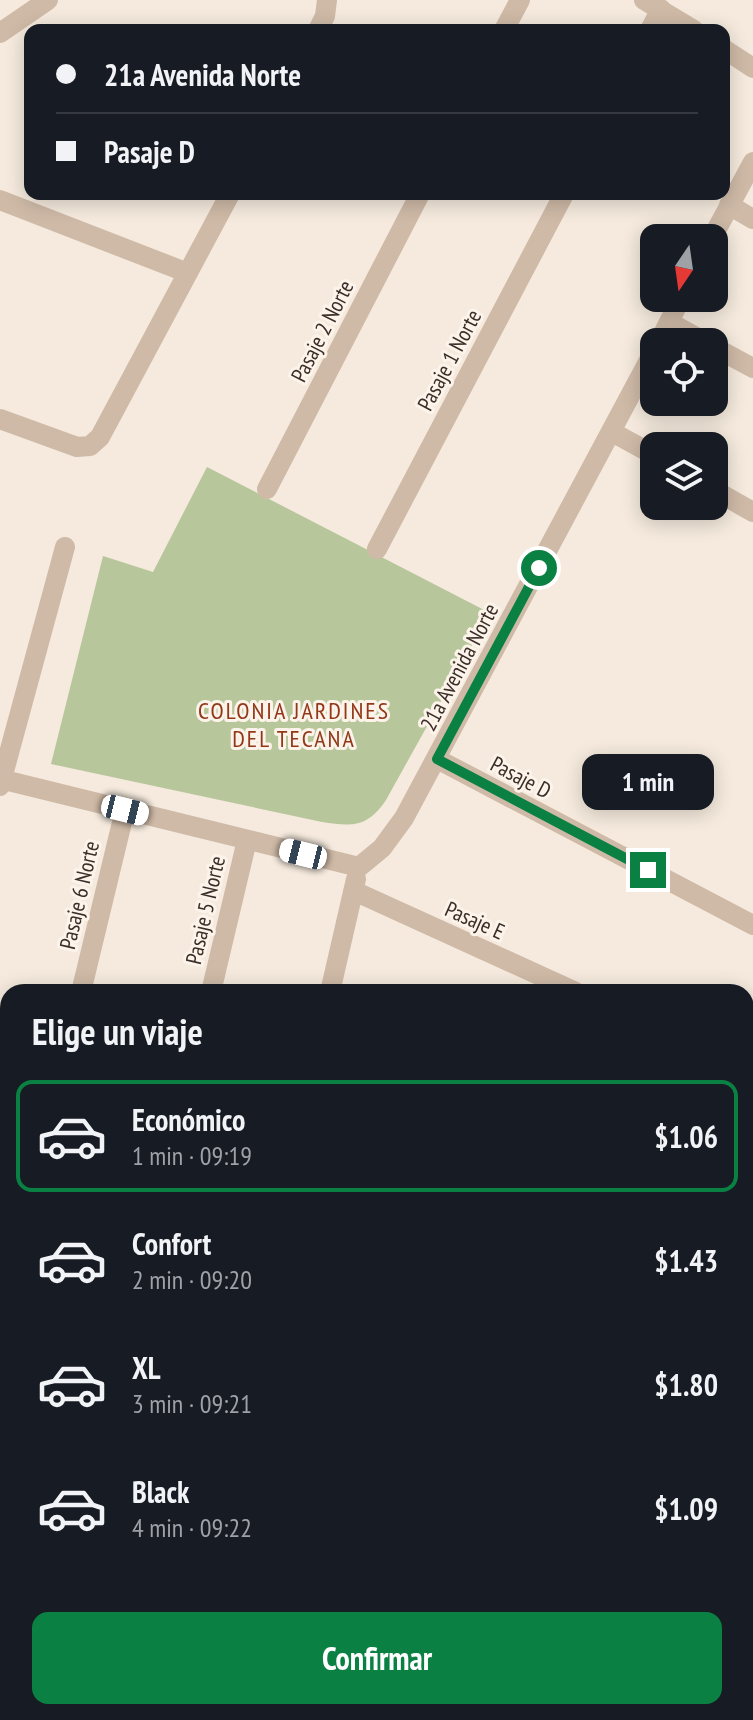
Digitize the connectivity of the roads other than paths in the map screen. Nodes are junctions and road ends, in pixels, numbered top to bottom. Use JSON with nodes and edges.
{"nodes":[{"id":1,"x":48,"y":0,"type":"edge"},
{"id":2,"x":327,"y":0,"type":"edge"},
{"id":3,"x":520,"y":0,"type":"edge"},
{"id":4,"x":651,"y":3,"type":"edge"},
{"id":5,"x":321,"y":24,"type":"edge"},
{"id":6,"x":507,"y":24,"type":"edge"},
{"id":7,"x":650,"y":24,"type":"edge"},
{"id":8,"x":684,"y":24,"type":"edge"},
{"id":9,"x":0,"y":33,"type":"edge"},
{"id":10,"x":730,"y":53,"type":"edge"},
{"id":11,"x":753,"y":68,"type":"edge"},
{"id":12,"x":753,"y":162,"type":"edge"},
{"id":13,"x":0,"y":200,"type":"edge"},
{"id":14,"x":227,"y":200,"type":"edge"},
{"id":15,"x":417,"y":200,"type":"edge"},
{"id":16,"x":561,"y":200,"type":"edge"},
{"id":17,"x":729,"y":205,"type":"junction"},
{"id":18,"x":753,"y":219,"type":"edge"},
{"id":19,"x":719,"y":224,"type":"edge"},
{"id":20,"x":188,"y":273,"type":"junction"},
{"id":21,"x":674,"y":312,"type":"edge"},
{"id":22,"x":669,"y":322,"type":"junction"},
{"id":23,"x":666,"y":328,"type":"edge"},
{"id":24,"x":680,"y":328,"type":"edge"},
{"id":25,"x":728,"y":355,"type":"edge"},
{"id":26,"x":753,"y":368,"type":"edge"},
{"id":27,"x":640,"y":378,"type":"edge"},
{"id":28,"x":0,"y":419,"type":"edge"},
{"id":29,"x":612,"y":432,"type":"junction"},
{"id":30,"x":640,"y":447,"type":"edge"},
{"id":31,"x":267,"y":489,"type":"dead end"},
{"id":32,"x":728,"y":498,"type":"edge"},
{"id":33,"x":753,"y":512,"type":"edge"},
{"id":34,"x":65,"y":547,"type":"dead end"},
{"id":35,"x":377,"y":549,"type":"dead end"},
{"id":36,"x":437,"y":759,"type":"junction"},
{"id":37,"x":1,"y":782,"type":"edge"},
{"id":38,"x":125,"y":810,"type":"junction"},
{"id":39,"x":247,"y":840,"type":"junction"},
{"id":40,"x":359,"y":867,"type":"junction"},
{"id":41,"x":354,"y":891,"type":"junction"},
{"id":42,"x":753,"y":925,"type":"edge"},
{"id":43,"x":83,"y":984,"type":"edge"},
{"id":44,"x":213,"y":984,"type":"edge"},
{"id":45,"x":332,"y":984,"type":"edge"},
{"id":46,"x":558,"y":984,"type":"edge"}],
"edges":[{"from":1,"to":9,"type":"street"},
{"from":2,"to":5,"type":"street"},
{"from":3,"to":6,"type":"street"},
{"from":4,"to":7,"type":"street"},
{"from":4,"to":8,"type":"street"},
{"from":10,"to":11,"type":"street"},
{"from":12,"to":17,"type":"street"},
{"from":13,"to":20,"type":"street"},
{"from":14,"to":20,"type":"street"},
{"from":15,"to":31,"type":"street","name":"Pasaje 2 Norte"},
{"from":16,"to":35,"type":"street","name":"Pasaje 1 Norte"},
{"from":17,"to":18,"type":"street"},
{"from":17,"to":19,"type":"street"},
{"from":20,"to":28,"type":"street"},
{"from":21,"to":22,"type":"street"},
{"from":22,"to":23,"type":"street"},
{"from":22,"to":24,"type":"street"},
{"from":25,"to":26,"type":"street"},
{"from":27,"to":29,"type":"street","name":"21a Avenida Norte"},
{"from":29,"to":30,"type":"street"},
{"from":29,"to":36,"type":"street","name":"21a Avenida Norte"},
{"from":32,"to":33,"type":"street"},
{"from":34,"to":37,"type":"street"},
{"from":36,"to":40,"type":"street","name":"21a Avenida Norte"},
{"from":36,"to":42,"type":"street","name":"Pasaje D"},
{"from":37,"to":38,"type":"street"},
{"from":38,"to":39,"type":"street"},
{"from":38,"to":43,"type":"street","name":"Pasaje 6 Norte"},
{"from":39,"to":40,"type":"street"},
{"from":39,"to":44,"type":"street","name":"Pasaje 5 Norte"},
{"from":40,"to":41,"type":"street"},
{"from":41,"to":45,"type":"street"},
{"from":41,"to":46,"type":"street","name":"Pasaje E"}]}
